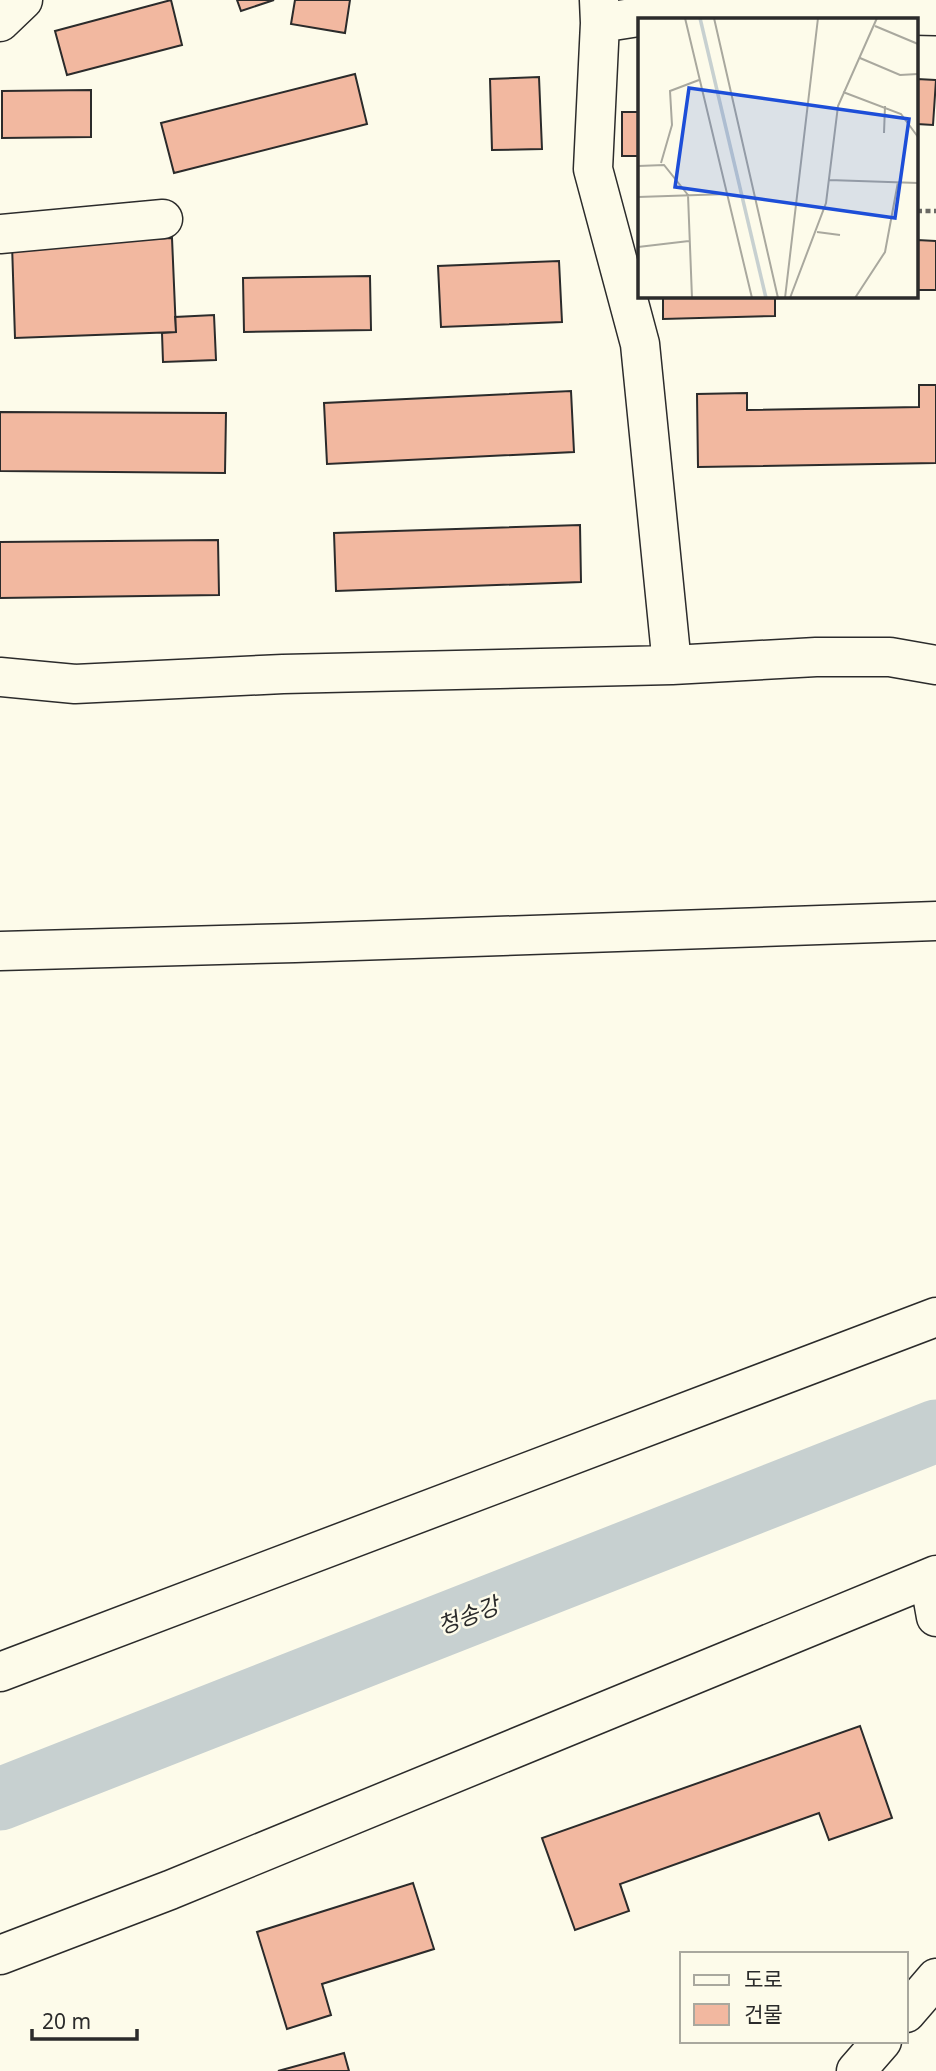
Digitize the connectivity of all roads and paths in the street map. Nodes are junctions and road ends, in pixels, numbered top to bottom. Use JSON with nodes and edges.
{"nodes":[{"id":1,"x":23,"y":0,"type":"edge"},
{"id":2,"x":599,"y":11,"type":"edge"},
{"id":3,"x":936,"y":16,"type":"edge"},
{"id":4,"x":0,"y":22,"type":"edge"},
{"id":5,"x":918,"y":211,"type":"edge"},
{"id":6,"x":936,"y":211,"type":"edge"},
{"id":7,"x":163,"y":219,"type":"dead end"},
{"id":8,"x":0,"y":234,"type":"edge"},
{"id":9,"x":936,"y":665,"type":"edge"},
{"id":10,"x":672,"y":666,"type":"junction"},
{"id":11,"x":0,"y":677,"type":"edge"},
{"id":12,"x":936,"y":921,"type":"edge"},
{"id":13,"x":0,"y":951,"type":"edge"},
{"id":14,"x":936,"y":1317,"type":"edge"},
{"id":15,"x":933,"y":1577,"type":"edge"},
{"id":16,"x":936,"y":1617,"type":"edge"},
{"id":17,"x":0,"y":1672,"type":"edge"},
{"id":18,"x":0,"y":1955,"type":"edge"},
{"id":19,"x":936,"y":1978,"type":"edge"},
{"id":20,"x":908,"y":2011,"type":"edge"},
{"id":21,"x":880,"y":2043,"type":"edge"},
{"id":22,"x":856,"y":2071,"type":"edge"}],
"edges":[{"from":1,"to":4,"type":"street"},
{"from":2,"to":3,"type":"street"},
{"from":2,"to":10,"type":"street"},
{"from":5,"to":6,"type":"path"},
{"from":7,"to":8,"type":"street"},
{"from":9,"to":10,"type":"street"},
{"from":10,"to":11,"type":"street"},
{"from":12,"to":13,"type":"street"},
{"from":14,"to":17,"type":"street"},
{"from":15,"to":16,"type":"street"},
{"from":15,"to":18,"type":"street"},
{"from":19,"to":20,"type":"street"},
{"from":21,"to":22,"type":"street"}]}
